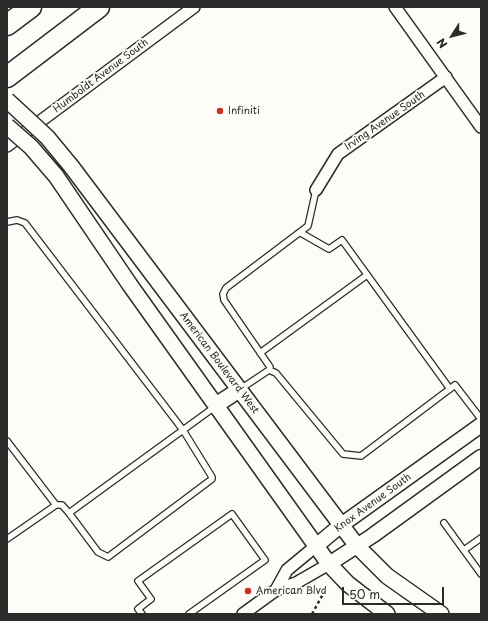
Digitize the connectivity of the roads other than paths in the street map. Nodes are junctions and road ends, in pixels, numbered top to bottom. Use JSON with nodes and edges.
{"nodes":[{"id":1,"x":31,"y":7,"type":"edge"},
{"id":2,"x":99,"y":7,"type":"edge"},
{"id":3,"x":194,"y":7,"type":"edge"},
{"id":4,"x":395,"y":7,"type":"edge"},
{"id":5,"x":7,"y":25,"type":"edge"},
{"id":6,"x":7,"y":77,"type":"edge"},
{"id":7,"x":446,"y":77,"type":"junction"},
{"id":8,"x":7,"y":100,"type":"edge"},
{"id":9,"x":7,"y":126,"type":"edge"},
{"id":10,"x":481,"y":127,"type":"edge"},
{"id":11,"x":7,"y":146,"type":"edge"},
{"id":12,"x":316,"y":190,"type":"joint"},
{"id":13,"x":7,"y":222,"type":"edge"},
{"id":14,"x":301,"y":233,"type":"junction"},
{"id":15,"x":367,"y":275,"type":"junction"},
{"id":16,"x":260,"y":353,"type":"junction"},
{"id":17,"x":269,"y":370,"type":"junction"},
{"id":18,"x":450,"y":389,"type":"junction"},
{"id":19,"x":239,"y":390,"type":"junction"},
{"id":20,"x":216,"y":406,"type":"junction"},
{"id":21,"x":481,"y":419,"type":"edge"},
{"id":22,"x":481,"y":425,"type":"edge"},
{"id":23,"x":183,"y":430,"type":"junction"},
{"id":24,"x":7,"y":441,"type":"edge"},
{"id":25,"x":481,"y":458,"type":"edge"},
{"id":26,"x":56,"y":505,"type":"junction"},
{"id":27,"x":69,"y":513,"type":"junction"},
{"id":28,"x":444,"y":523,"type":"dead end"},
{"id":29,"x":340,"y":526,"type":"junction"},
{"id":30,"x":481,"y":538,"type":"edge"},
{"id":31,"x":7,"y":539,"type":"edge"},
{"id":32,"x":316,"y":546,"type":"junction"},
{"id":33,"x":357,"y":546,"type":"junction"},
{"id":34,"x":464,"y":550,"type":"junction"},
{"id":35,"x":329,"y":564,"type":"junction"},
{"id":36,"x":481,"y":574,"type":"edge"},
{"id":37,"x":276,"y":590,"type":"junction"},
{"id":38,"x":142,"y":614,"type":"edge"},
{"id":39,"x":189,"y":614,"type":"edge"},
{"id":40,"x":243,"y":614,"type":"edge"},
{"id":41,"x":387,"y":614,"type":"edge"},
{"id":42,"x":442,"y":614,"type":"edge"}],
"edges":[{"from":1,"to":5,"type":"highway"},
{"from":2,"to":6,"type":"highway"},
{"from":3,"to":11,"type":"street","name":"Humboldt Avenue South"},
{"from":4,"to":7,"type":"street"},
{"from":7,"to":10,"type":"street"},
{"from":7,"to":12,"type":"street","name":"Irving Avenue South"},
{"from":8,"to":19,"type":"main road","name":"American Boulevard West","bridge":true},
{"from":9,"to":20,"type":"main road","bridge":true},
{"from":12,"to":14,"type":"lane"},
{"from":13,"to":23,"type":"lane"},
{"from":14,"to":15,"type":"lane"},
{"from":14,"to":16,"type":"lane"},
{"from":15,"to":16,"type":"lane"},
{"from":15,"to":18,"type":"lane"},
{"from":16,"to":17,"type":"lane"},
{"from":17,"to":18,"type":"lane"},
{"from":17,"to":19,"type":"lane"},
{"from":18,"to":21,"type":"lane"},
{"from":19,"to":20,"type":"main road"},
{"from":19,"to":29,"type":"main road","name":"American Boulevard West"},
{"from":20,"to":23,"type":"lane"},
{"from":20,"to":32,"type":"main road"},
{"from":22,"to":29,"type":"street","name":"Knox Avenue South"},
{"from":23,"to":27,"type":"lane"},
{"from":23,"to":27,"type":"lane"},
{"from":24,"to":26,"type":"lane"},
{"from":25,"to":33,"type":"street","name":"Knox Avenue South"},
{"from":26,"to":27,"type":"lane"},
{"from":26,"to":31,"type":"lane"},
{"from":28,"to":34,"type":"lane"},
{"from":29,"to":32,"type":"street","name":"Knox Avenue South"},
{"from":29,"to":33,"type":"main road","name":"American Boulevard West"},
{"from":30,"to":34,"type":"lane"},
{"from":32,"to":35,"type":"main road"},
{"from":32,"to":37,"type":"street","name":"Knox Avenue South"},
{"from":33,"to":35,"type":"street","name":"Knox Avenue South"},
{"from":33,"to":42,"type":"main road","name":"American Boulevard West"},
{"from":34,"to":36,"type":"lane"},
{"from":35,"to":37,"type":"street","name":"Knox Avenue South"},
{"from":35,"to":41,"type":"main road"},
{"from":37,"to":40,"type":"street","name":"Knox Avenue South"},
{"from":38,"to":39,"type":"lane"}]}
